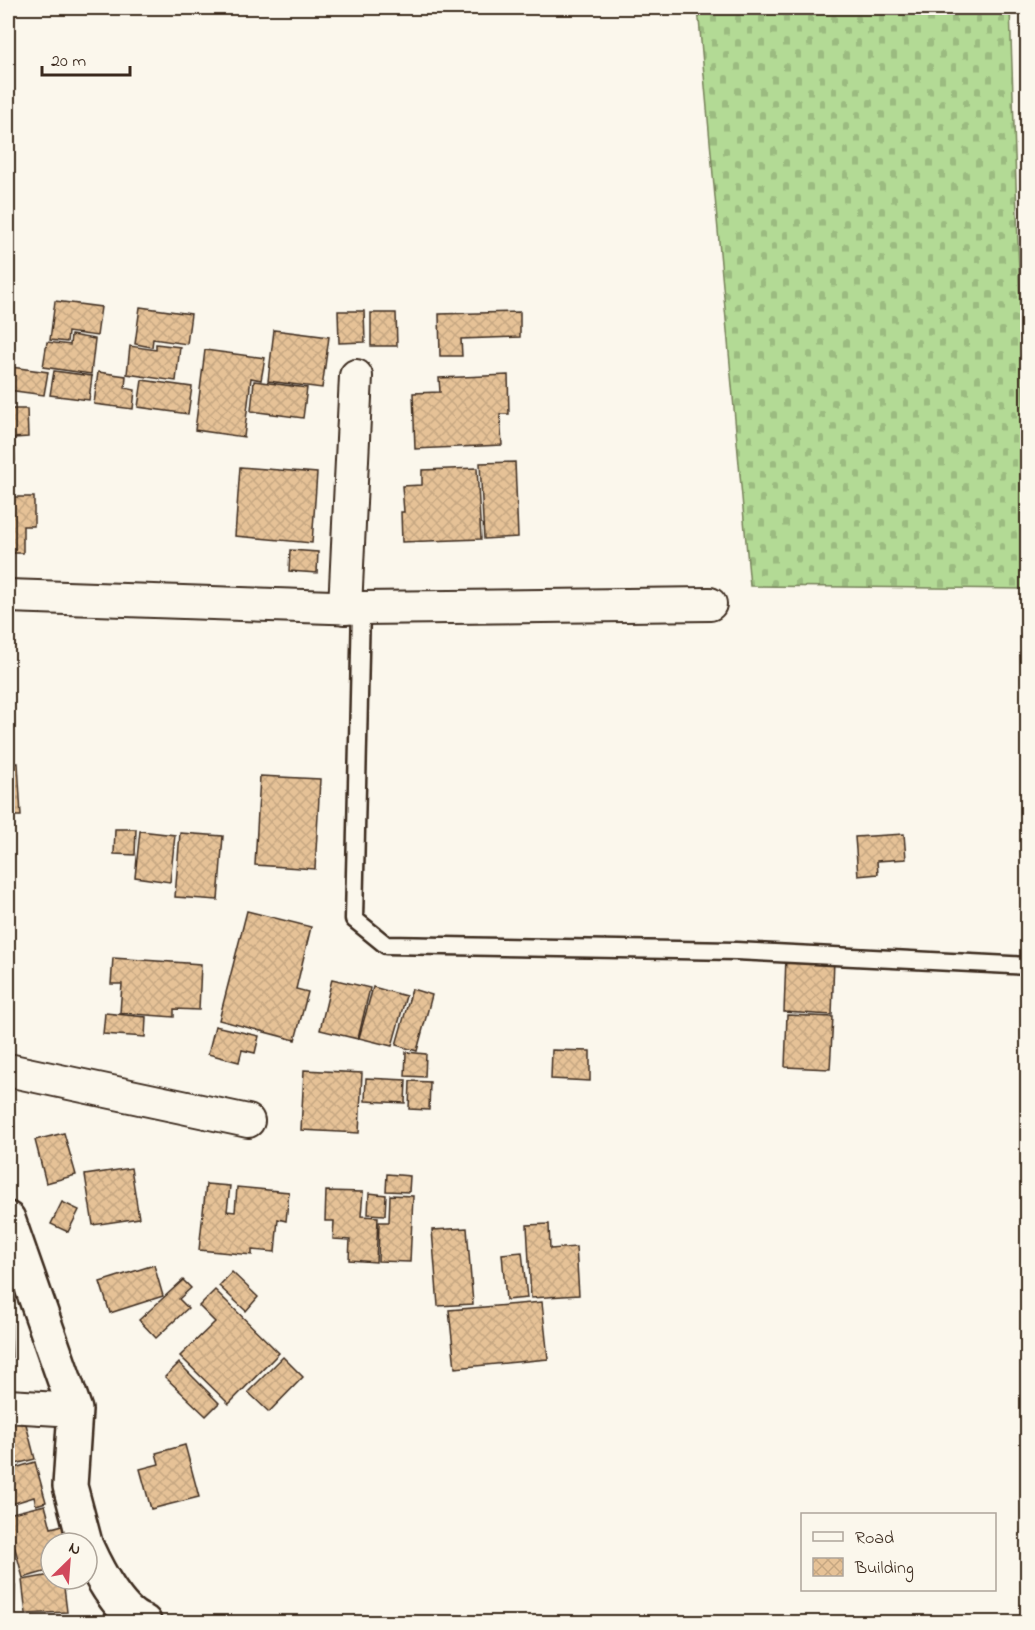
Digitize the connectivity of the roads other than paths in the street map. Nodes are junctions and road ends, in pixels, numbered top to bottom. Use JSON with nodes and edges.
{"nodes":[{"id":1,"x":356,"y":376,"type":"dead end"},
{"id":2,"x":8,"y":596,"type":"edge"},
{"id":3,"x":710,"y":604,"type":"dead end"},
{"id":4,"x":353,"y":608,"type":"junction"},
{"id":5,"x":1028,"y":966,"type":"edge"},
{"id":6,"x":8,"y":1070,"type":"edge"},
{"id":7,"x":248,"y":1120,"type":"dead end"},
{"id":8,"x":8,"y":1219,"type":"edge"},
{"id":9,"x":8,"y":1406,"type":"edge"},
{"id":10,"x":75,"y":1410,"type":"junction"},
{"id":11,"x":82,"y":1531,"type":"edge"},
{"id":12,"x":99,"y":1574,"type":"edge"},
{"id":13,"x":144,"y":1623,"type":"edge"}],
"edges":[{"from":1,"to":4,"type":"street"},
{"from":2,"to":4,"type":"street"},
{"from":3,"to":4,"type":"street"},
{"from":4,"to":5,"type":"lane"},
{"from":6,"to":7,"type":"street"},
{"from":8,"to":10,"type":"street"},
{"from":9,"to":10,"type":"street"},
{"from":10,"to":11,"type":"street"},
{"from":12,"to":13,"type":"street"}]}
